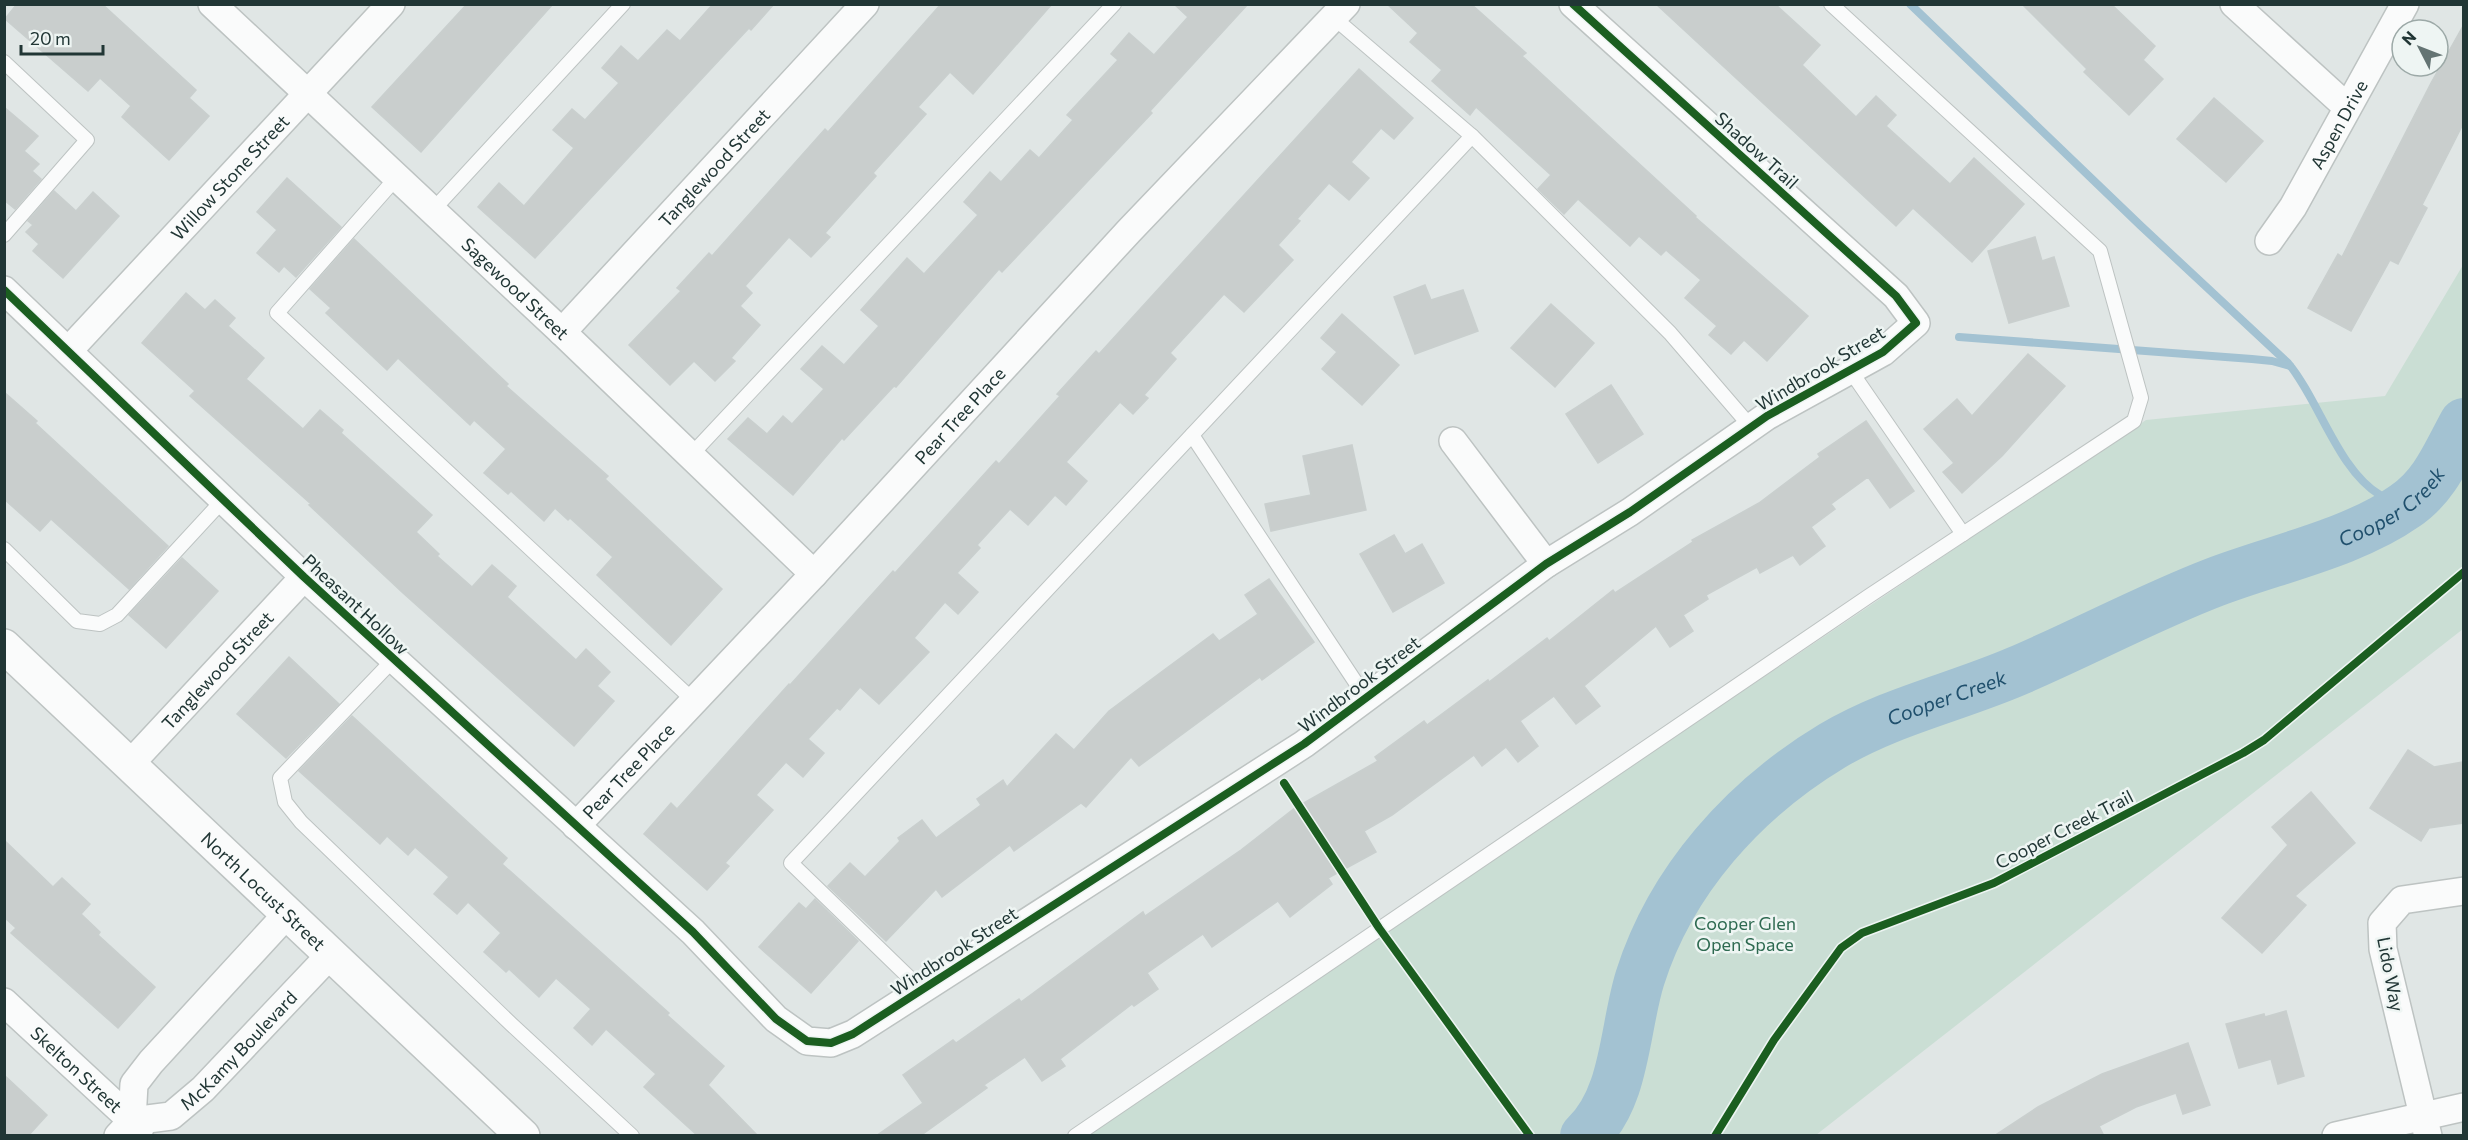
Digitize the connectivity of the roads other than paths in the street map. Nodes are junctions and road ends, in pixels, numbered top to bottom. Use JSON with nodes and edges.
{"nodes":[{"id":1,"x":212,"y":4,"type":"edge"},
{"id":2,"x":391,"y":4,"type":"edge"},
{"id":3,"x":623,"y":4,"type":"edge"},
{"id":4,"x":865,"y":4,"type":"edge"},
{"id":5,"x":1114,"y":4,"type":"edge"},
{"id":6,"x":1573,"y":4,"type":"edge"},
{"id":7,"x":1831,"y":4,"type":"edge"},
{"id":8,"x":2234,"y":4,"type":"edge"},
{"id":9,"x":2405,"y":4,"type":"edge"},
{"id":10,"x":1339,"y":11,"type":"edge"},
{"id":11,"x":4,"y":62,"type":"edge"},
{"id":12,"x":308,"y":93,"type":"junction"},
{"id":13,"x":2347,"y":106,"type":"junction"},
{"id":14,"x":1472,"y":136,"type":"junction"},
{"id":15,"x":397,"y":177,"type":"junction"},
{"id":16,"x":433,"y":210,"type":"junction"},
{"id":17,"x":4,"y":235,"type":"edge"},
{"id":18,"x":2269,"y":241,"type":"dead end"},
{"id":19,"x":4,"y":290,"type":"edge"},
{"id":20,"x":1916,"y":323,"type":"joint"},
{"id":21,"x":562,"y":332,"type":"junction"},
{"id":22,"x":69,"y":350,"type":"junction"},
{"id":23,"x":1850,"y":370,"type":"junction"},
{"id":24,"x":1751,"y":427,"type":"junction"},
{"id":25,"x":1192,"y":435,"type":"junction"},
{"id":26,"x":1453,"y":441,"type":"dead end"},
{"id":27,"x":691,"y":455,"type":"junction"},
{"id":28,"x":224,"y":499,"type":"junction"},
{"id":29,"x":1963,"y":534,"type":"junction"},
{"id":30,"x":4,"y":549,"type":"edge"},
{"id":31,"x":1546,"y":564,"type":"junction"},
{"id":32,"x":814,"y":574,"type":"junction"},
{"id":33,"x":304,"y":577,"type":"junction"},
{"id":34,"x":4,"y":646,"type":"edge"},
{"id":35,"x":394,"y":659,"type":"junction"},
{"id":36,"x":1366,"y":698,"type":"junction"},
{"id":37,"x":694,"y":701,"type":"junction"},
{"id":38,"x":130,"y":764,"type":"junction"},
{"id":39,"x":576,"y":826,"type":"junction"},
{"id":40,"x":2463,"y":891,"type":"edge"},
{"id":41,"x":288,"y":913,"type":"junction"},
{"id":42,"x":332,"y":954,"type":"junction"},
{"id":43,"x":921,"y":989,"type":"junction"},
{"id":44,"x":4,"y":1002,"type":"edge"},
{"id":45,"x":807,"y":1041,"type":"joint"},
{"id":46,"x":2463,"y":1107,"type":"edge"},
{"id":47,"x":2426,"y":1125,"type":"edge"},
{"id":48,"x":133,"y":1131,"type":"edge"},
{"id":49,"x":523,"y":1136,"type":"edge"},
{"id":50,"x":632,"y":1136,"type":"edge"},
{"id":51,"x":1075,"y":1136,"type":"edge"},
{"id":52,"x":2336,"y":1136,"type":"edge"}],
"edges":[{"from":1,"to":12,"type":"street","name":"Sagewood Street"},
{"from":2,"to":12,"type":"street","name":"Willow Stone Street"},
{"from":3,"to":16,"type":"lane"},
{"from":4,"to":21,"type":"street","name":"Tanglewood Street"},
{"from":5,"to":27,"type":"lane"},
{"from":6,"to":20,"type":"street","name":"Shadow Trail"},
{"from":7,"to":29,"type":"lane"},
{"from":8,"to":13,"type":"street"},
{"from":9,"to":13,"type":"street","name":"Aspen Drive"},
{"from":10,"to":14,"type":"lane"},
{"from":10,"to":32,"type":"street","name":"Pear Tree Place"},
{"from":11,"to":17,"type":"lane"},
{"from":12,"to":15,"type":"street","name":"Sagewood Street"},
{"from":12,"to":22,"type":"street","name":"Willow Stone Street"},
{"from":13,"to":18,"type":"street","name":"Aspen Drive"},
{"from":14,"to":24,"type":"lane"},
{"from":14,"to":25,"type":"lane"},
{"from":15,"to":16,"type":"street","name":"Sagewood Street"},
{"from":15,"to":37,"type":"lane"},
{"from":16,"to":21,"type":"street","name":"Sagewood Street"},
{"from":19,"to":22,"type":"street","name":"Pheasant Hollow"},
{"from":20,"to":23,"type":"street","name":"Windbrook Street"},
{"from":21,"to":27,"type":"street","name":"Sagewood Street"},
{"from":22,"to":28,"type":"street","name":"Pheasant Hollow"},
{"from":23,"to":24,"type":"street","name":"Windbrook Street"},
{"from":23,"to":29,"type":"lane"},
{"from":24,"to":31,"type":"street","name":"Windbrook Street"},
{"from":25,"to":36,"type":"lane"},
{"from":25,"to":43,"type":"lane"},
{"from":26,"to":31,"type":"street"},
{"from":27,"to":32,"type":"street","name":"Sagewood Street"},
{"from":28,"to":30,"type":"lane"},
{"from":28,"to":33,"type":"street","name":"Pheasant Hollow"},
{"from":29,"to":51,"type":"lane"},
{"from":31,"to":36,"type":"street","name":"Windbrook Street"},
{"from":32,"to":37,"type":"street","name":"Pear Tree Place"},
{"from":33,"to":35,"type":"street","name":"Pheasant Hollow"},
{"from":33,"to":38,"type":"street","name":"Tanglewood Street"},
{"from":34,"to":38,"type":"main road","name":"North Locust Street"},
{"from":35,"to":39,"type":"street","name":"Pheasant Hollow"},
{"from":35,"to":50,"type":"lane"},
{"from":36,"to":43,"type":"street","name":"Windbrook Street"},
{"from":37,"to":39,"type":"street","name":"Pear Tree Place"},
{"from":38,"to":41,"type":"main road","name":"North Locust Street"},
{"from":39,"to":45,"type":"street","name":"Pheasant Hollow"},
{"from":40,"to":47,"type":"street","name":"Lido Way"},
{"from":41,"to":42,"type":"main road","name":"North Locust Street"},
{"from":41,"to":48,"type":"street"},
{"from":42,"to":48,"type":"street","name":"McKamy Boulevard"},
{"from":42,"to":49,"type":"main road","name":"North Locust Street"},
{"from":43,"to":45,"type":"street","name":"Windbrook Street"},
{"from":44,"to":48,"type":"street","name":"Skelton Street"},
{"from":46,"to":47,"type":"street"},
{"from":47,"to":52,"type":"street"}]}
